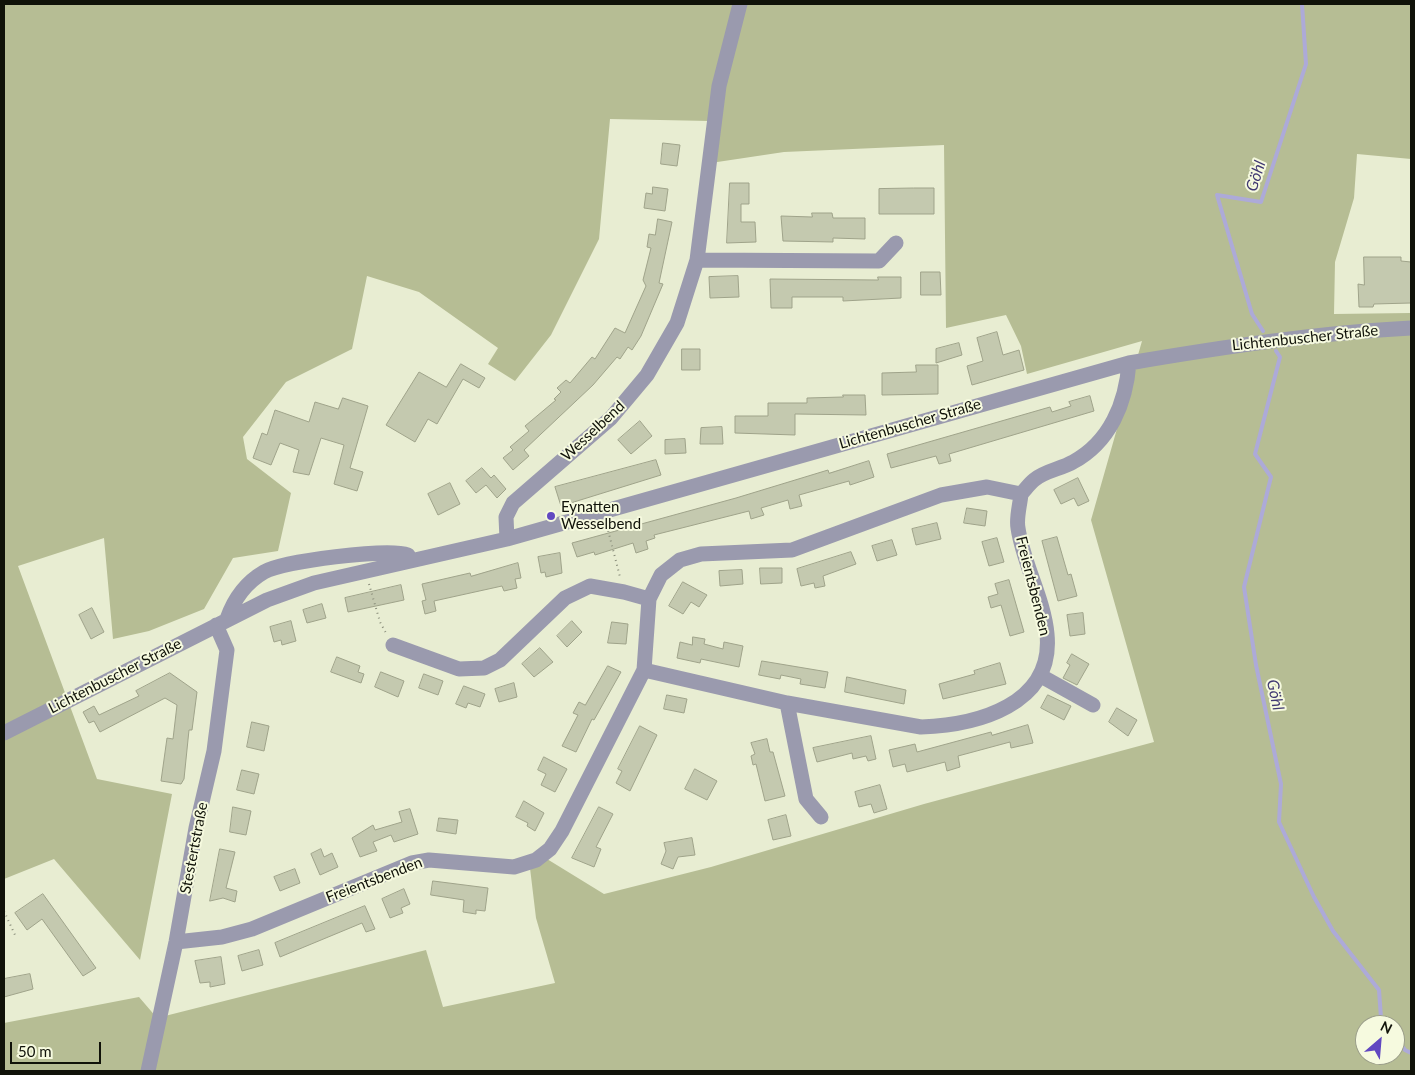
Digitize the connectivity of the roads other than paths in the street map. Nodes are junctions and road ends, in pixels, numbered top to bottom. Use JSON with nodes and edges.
{"nodes":[{"id":1,"x":740,"y":4,"type":"edge"},
{"id":2,"x":896,"y":243,"type":"dead end"},
{"id":3,"x":697,"y":260,"type":"junction"},
{"id":4,"x":1411,"y":328,"type":"edge"},
{"id":5,"x":1129,"y":363,"type":"junction"},
{"id":6,"x":1021,"y":494,"type":"junction"},
{"id":7,"x":507,"y":539,"type":"junction"},
{"id":8,"x":416,"y":558,"type":"junction"},
{"id":9,"x":649,"y":599,"type":"junction"},
{"id":10,"x":221,"y":622,"type":"junction"},
{"id":11,"x":393,"y":645,"type":"road end"},
{"id":12,"x":644,"y":670,"type":"junction"},
{"id":13,"x":1041,"y":676,"type":"junction"},
{"id":14,"x":787,"y":703,"type":"junction"},
{"id":15,"x":1093,"y":705,"type":"dead end"},
{"id":16,"x":4,"y":733,"type":"edge"},
{"id":17,"x":821,"y":817,"type":"dead end"},
{"id":18,"x":176,"y":942,"type":"junction"},
{"id":19,"x":148,"y":1071,"type":"edge"}],
"edges":[{"from":1,"to":3,"type":"street","name":"Wesselbend"},
{"from":2,"to":3,"type":"street"},
{"from":3,"to":7,"type":"street","name":"Wesselbend"},
{"from":4,"to":5,"type":"street","name":"Lichtenbuscher Straße"},
{"from":5,"to":6,"type":"street"},
{"from":5,"to":7,"type":"street","name":"Lichtenbuscher Straße"},
{"from":6,"to":9,"type":"street","name":"Freientsbenden"},
{"from":6,"to":13,"type":"street","name":"Freientsbenden"},
{"from":7,"to":8,"type":"street","name":"Lichtenbuscher Straße"},
{"from":8,"to":10,"type":"street","name":"Lichtenbuscher Straße"},
{"from":8,"to":10,"type":"street","name":"Lichtenbuscher Straße"},
{"from":9,"to":11,"type":"street"},
{"from":9,"to":12,"type":"street","name":"Freientsbenden"},
{"from":10,"to":16,"type":"street","name":"Lichtenbuscher Straße"},
{"from":10,"to":18,"type":"street","name":"Stestertstraße"},
{"from":12,"to":14,"type":"street","name":"Freientsbenden"},
{"from":12,"to":18,"type":"street","name":"Freientsbenden"},
{"from":13,"to":14,"type":"street","name":"Freientsbenden"},
{"from":13,"to":15,"type":"street"},
{"from":14,"to":17,"type":"street"},
{"from":18,"to":19,"type":"street","name":"Stestertstraße"}]}
